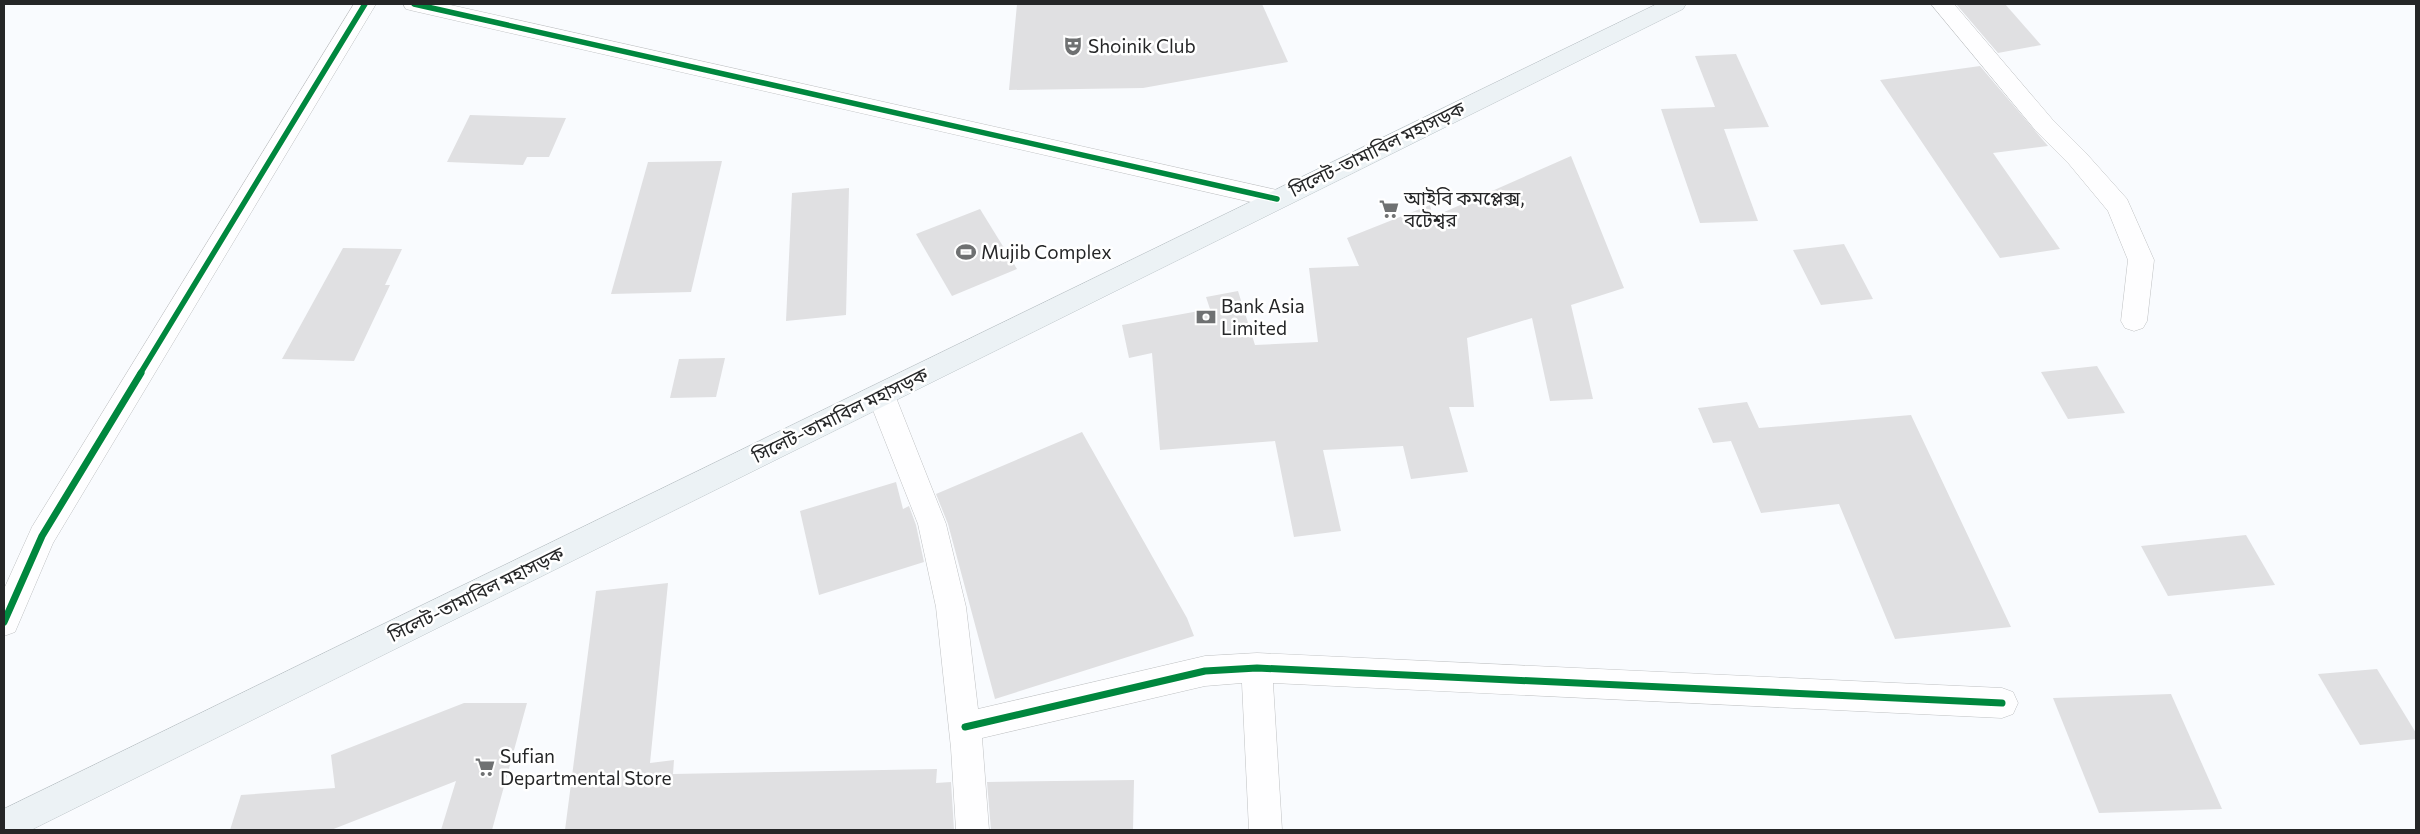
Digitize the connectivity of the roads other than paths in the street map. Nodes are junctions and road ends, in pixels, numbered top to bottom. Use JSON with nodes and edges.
{"nodes":[{"id":1,"x":365,"y":4,"type":"edge"},
{"id":2,"x":414,"y":4,"type":"edge"},
{"id":3,"x":1675,"y":4,"type":"edge"},
{"id":4,"x":1942,"y":4,"type":"edge"},
{"id":5,"x":1277,"y":199,"type":"junction"},
{"id":6,"x":2134,"y":321,"type":"dead end"},
{"id":7,"x":882,"y":395,"type":"junction"},
{"id":8,"x":4,"y":622,"type":"edge"},
{"id":9,"x":1257,"y":668,"type":"junction"},
{"id":10,"x":2002,"y":703,"type":"dead end"},
{"id":11,"x":965,"y":727,"type":"junction"},
{"id":12,"x":4,"y":826,"type":"edge"},
{"id":13,"x":972,"y":830,"type":"edge"},
{"id":14,"x":1264,"y":830,"type":"edge"}],
"edges":[{"from":1,"to":8,"type":"street"},
{"from":2,"to":5,"type":"street"},
{"from":3,"to":5,"type":"highway","name":"সিলেট-তামাবিল মহাসড়ক"},
{"from":4,"to":6,"type":"street"},
{"from":5,"to":7,"type":"highway","name":"সিলেট-তামাবিল মহাসড়ক"},
{"from":7,"to":11,"type":"street"},
{"from":7,"to":12,"type":"highway","name":"সিলেট-তামাবিল মহাসড়ক"},
{"from":9,"to":10,"type":"street"},
{"from":9,"to":11,"type":"street"},
{"from":9,"to":14,"type":"street"},
{"from":11,"to":13,"type":"street"}]}
